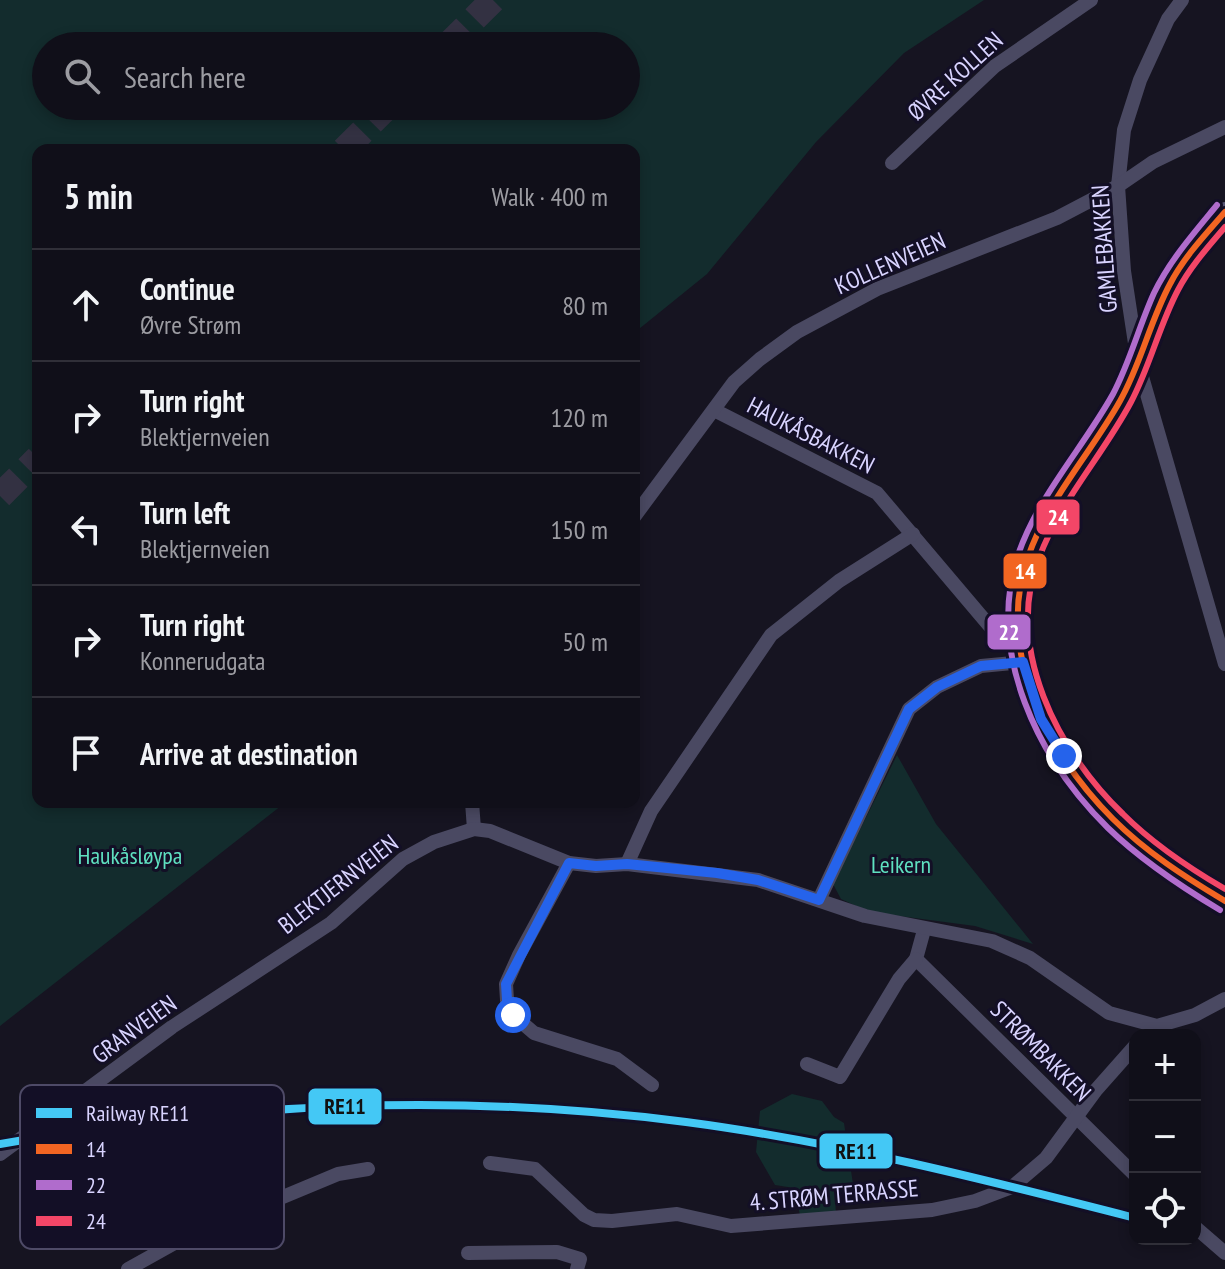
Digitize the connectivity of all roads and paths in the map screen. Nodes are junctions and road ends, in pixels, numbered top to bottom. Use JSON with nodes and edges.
{"nodes":[{"id":1,"x":1091,"y":0,"type":"edge"},
{"id":2,"x":1182,"y":0,"type":"edge"},
{"id":3,"x":1225,"y":127,"type":"edge"},
{"id":4,"x":892,"y":163,"type":"dead end"},
{"id":5,"x":1118,"y":186,"type":"junction"},
{"id":6,"x":1225,"y":212,"type":"edge"},
{"id":7,"x":1145,"y":374,"type":"junction"},
{"id":8,"x":714,"y":410,"type":"junction"},
{"id":9,"x":640,"y":509,"type":"edge"},
{"id":10,"x":913,"y":534,"type":"junction"},
{"id":11,"x":1018,"y":630,"type":"junction"},
{"id":12,"x":1023,"y":662,"type":"junction"},
{"id":13,"x":1225,"y":663,"type":"edge"},
{"id":14,"x":472,"y":808,"type":"edge"},
{"id":15,"x":474,"y":829,"type":"junction"},
{"id":16,"x":569,"y":863,"type":"junction"},
{"id":17,"x":627,"y":864,"type":"junction"},
{"id":18,"x":819,"y":900,"type":"junction"},
{"id":19,"x":1225,"y":901,"type":"edge"},
{"id":20,"x":924,"y":930,"type":"junction"},
{"id":21,"x":916,"y":959,"type":"junction"},
{"id":22,"x":258,"y":971,"type":"joint"},
{"id":23,"x":1225,"y":999,"type":"edge"},
{"id":24,"x":1147,"y":1029,"type":"edge"},
{"id":25,"x":1157,"y":1029,"type":"edge"},
{"id":26,"x":1129,"y":1053,"type":"edge"},
{"id":27,"x":807,"y":1064,"type":"dead end"},
{"id":28,"x":93,"y":1085,"type":"edge"},
{"id":29,"x":652,"y":1085,"type":"dead end"},
{"id":30,"x":1077,"y":1117,"type":"junction"},
{"id":31,"x":20,"y":1139,"type":"edge"},
{"id":32,"x":0,"y":1154,"type":"edge"},
{"id":33,"x":490,"y":1163,"type":"dead end"},
{"id":34,"x":368,"y":1169,"type":"dead end"},
{"id":35,"x":1133,"y":1173,"type":"edge"},
{"id":36,"x":284,"y":1196,"type":"edge"},
{"id":37,"x":1201,"y":1232,"type":"edge"},
{"id":38,"x":164,"y":1249,"type":"edge"},
{"id":39,"x":468,"y":1253,"type":"dead end"},
{"id":40,"x":1225,"y":1253,"type":"edge"},
{"id":41,"x":128,"y":1269,"type":"edge"},
{"id":42,"x":577,"y":1269,"type":"edge"}],
"edges":[{"from":1,"to":4,"type":"street","name":"ØVRE KOLLEN"},
{"from":2,"to":5,"type":"street","name":"GAMLEBAKKEN"},
{"from":3,"to":5,"type":"street","name":"KOLLENVEIEN"},
{"from":5,"to":7,"type":"street","name":"GAMLEBAKKEN"},
{"from":5,"to":8,"type":"street","name":"KOLLENVEIEN"},
{"from":6,"to":7,"type":"main road"},
{"from":7,"to":11,"type":"main road"},
{"from":7,"to":13,"type":"street","name":"GAMLEBAKKEN"},
{"from":8,"to":9,"type":"street","name":"KOLLENVEIEN"},
{"from":8,"to":10,"type":"street","name":"HAUKÅSBAKKEN"},
{"from":10,"to":11,"type":"street","name":"HAUKÅSBAKKEN"},
{"from":10,"to":17,"type":"street"},
{"from":11,"to":12,"type":"main road"},
{"from":12,"to":18,"type":"street"},
{"from":12,"to":19,"type":"main road"},
{"from":14,"to":15,"type":"street"},
{"from":15,"to":16,"type":"street"},
{"from":15,"to":22,"type":"street","name":"BLEKTJERNVEIEN"},
{"from":16,"to":17,"type":"street"},
{"from":16,"to":29,"type":"street"},
{"from":17,"to":18,"type":"street"},
{"from":18,"to":20,"type":"street"},
{"from":20,"to":21,"type":"street"},
{"from":20,"to":24,"type":"street"},
{"from":21,"to":27,"type":"street"},
{"from":21,"to":30,"type":"street","name":"STRØMBAKKEN"},
{"from":22,"to":28,"type":"street","name":"GRANVEIEN"},
{"from":23,"to":25,"type":"street"},
{"from":26,"to":30,"type":"street","name":"4. STRØM TERRASSE"},
{"from":30,"to":33,"type":"street","name":"4. STRØM TERRASSE"},
{"from":30,"to":35,"type":"street","name":"STRØMBAKKEN"},
{"from":31,"to":32,"type":"street","name":"GRANVEIEN"},
{"from":34,"to":36,"type":"street"},
{"from":37,"to":40,"type":"street"},
{"from":38,"to":41,"type":"street"},
{"from":39,"to":42,"type":"street"}]}
